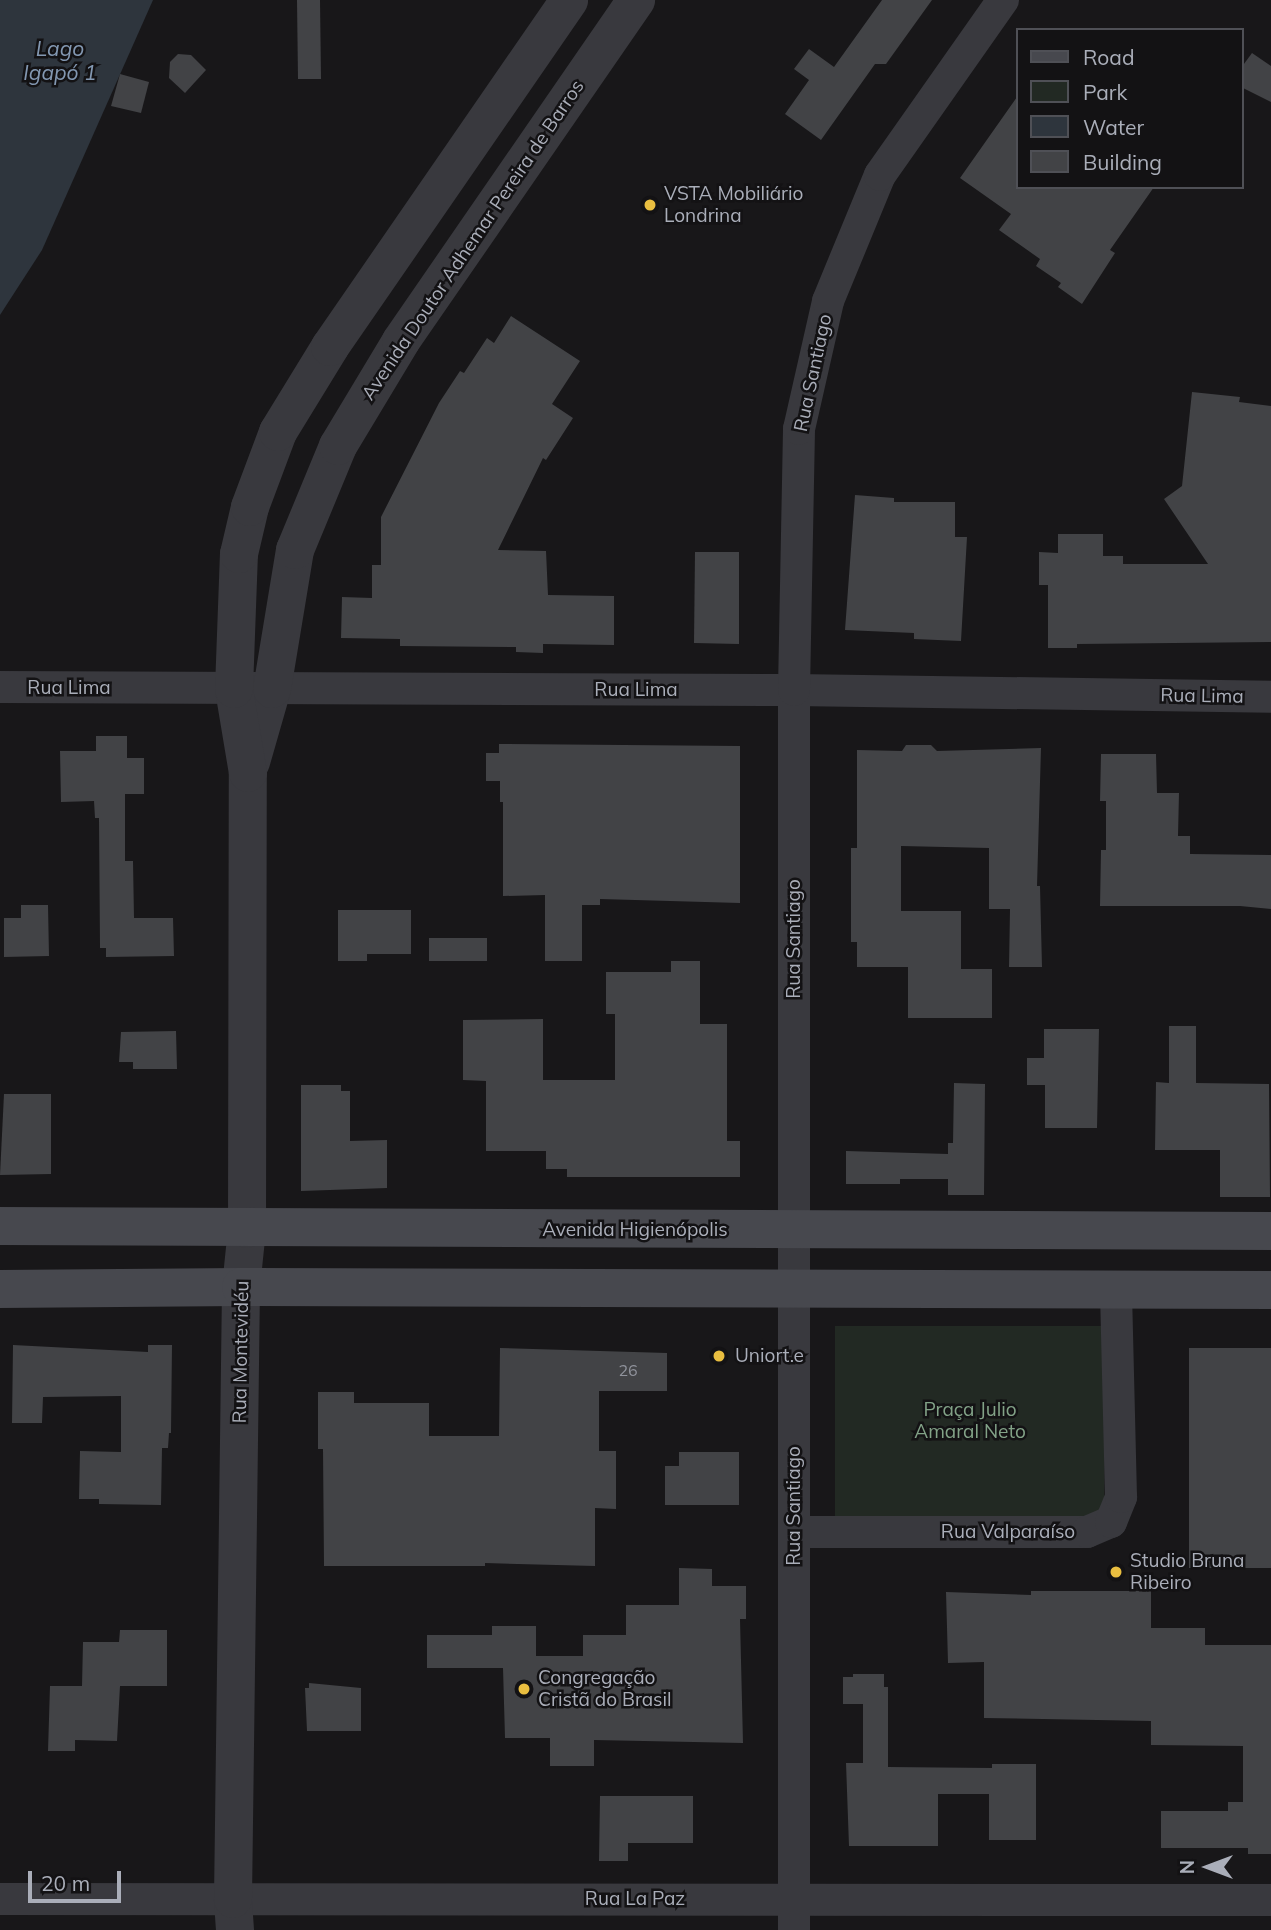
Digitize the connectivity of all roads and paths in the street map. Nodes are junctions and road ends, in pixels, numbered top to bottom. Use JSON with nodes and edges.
{"nodes":[{"id":1,"x":569,"y":0,"type":"edge"},
{"id":2,"x":636,"y":0,"type":"edge"},
{"id":3,"x":1003,"y":0,"type":"edge"},
{"id":4,"x":242,"y":541,"type":"junction"},
{"id":5,"x":295,"y":550,"type":"junction"},
{"id":6,"x":0,"y":687,"type":"edge"},
{"id":7,"x":234,"y":689,"type":"junction"},
{"id":8,"x":272,"y":689,"type":"junction"},
{"id":9,"x":794,"y":690,"type":"junction"},
{"id":10,"x":1271,"y":697,"type":"edge"},
{"id":11,"x":248,"y":774,"type":"junction"},
{"id":12,"x":0,"y":1226,"type":"edge"},
{"id":13,"x":247,"y":1229,"type":"junction"},
{"id":14,"x":794,"y":1230,"type":"junction"},
{"id":15,"x":1271,"y":1231,"type":"edge"},
{"id":16,"x":241,"y":1287,"type":"junction"},
{"id":17,"x":794,"y":1287,"type":"junction"},
{"id":18,"x":0,"y":1289,"type":"edge"},
{"id":19,"x":1116,"y":1290,"type":"junction"},
{"id":20,"x":1271,"y":1290,"type":"edge"},
{"id":21,"x":794,"y":1532,"type":"junction"},
{"id":22,"x":0,"y":1899,"type":"edge"},
{"id":23,"x":794,"y":1899,"type":"junction"},
{"id":24,"x":1271,"y":1900,"type":"edge"},
{"id":25,"x":234,"y":1914,"type":"edge"},
{"id":26,"x":794,"y":1930,"type":"edge"}],
"edges":[{"from":1,"to":4,"type":"street"},
{"from":2,"to":5,"type":"street","name":"Avenida Doutor Adhemar Pereira de Barros"},
{"from":3,"to":9,"type":"street","name":"Rua Santiago"},
{"from":4,"to":5,"type":"street"},
{"from":4,"to":7,"type":"street"},
{"from":5,"to":8,"type":"street","name":"Avenida Doutor Adhemar Pereira de Barros"},
{"from":6,"to":7,"type":"street","name":"Rua Lima"},
{"from":7,"to":8,"type":"street","name":"Rua Lima"},
{"from":7,"to":11,"type":"street","name":"Rua Montevidéu"},
{"from":8,"to":9,"type":"street","name":"Rua Lima"},
{"from":8,"to":11,"type":"street","name":"Rua Montevidéu"},
{"from":9,"to":10,"type":"street","name":"Rua Lima"},
{"from":9,"to":14,"type":"street","name":"Rua Santiago"},
{"from":11,"to":13,"type":"street","name":"Rua Montevidéu"},
{"from":12,"to":13,"type":"main road","name":"Avenida Higienópolis"},
{"from":13,"to":14,"type":"main road","name":"Avenida Higienópolis"},
{"from":13,"to":16,"type":"street","name":"Rua Montevidéu"},
{"from":14,"to":15,"type":"main road","name":"Avenida Higienópolis"},
{"from":14,"to":17,"type":"street","name":"Rua Santiago"},
{"from":16,"to":17,"type":"main road"},
{"from":16,"to":18,"type":"main road"},
{"from":16,"to":25,"type":"street","name":"Rua Montevidéu"},
{"from":17,"to":19,"type":"main road"},
{"from":17,"to":21,"type":"street","name":"Rua Santiago"},
{"from":19,"to":20,"type":"main road"},
{"from":19,"to":21,"type":"street","name":"Rua Valparaíso"},
{"from":21,"to":23,"type":"street","name":"Rua Santiago"},
{"from":22,"to":25,"type":"street","name":"Rua La Paz"},
{"from":23,"to":24,"type":"street","name":"Rua La Paz"},
{"from":23,"to":25,"type":"street","name":"Rua La Paz"},
{"from":23,"to":26,"type":"street","name":"Rua Santiago"}]}
